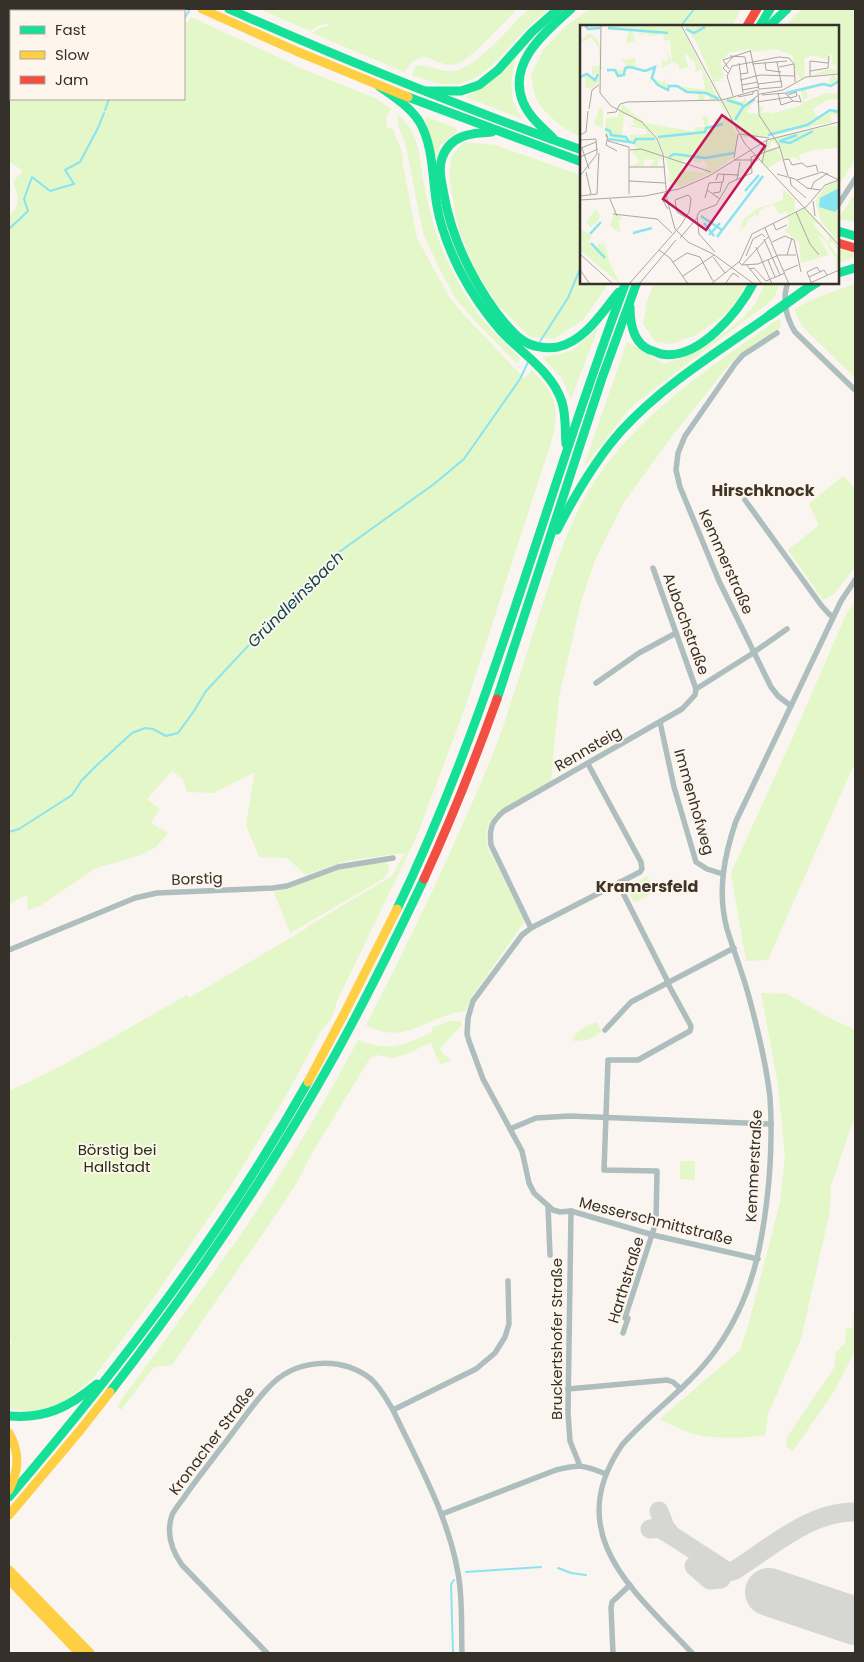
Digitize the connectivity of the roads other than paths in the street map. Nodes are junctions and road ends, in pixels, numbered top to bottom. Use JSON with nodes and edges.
{"nodes":[{"id":1,"x":202,"y":9,"type":"edge"},
{"id":2,"x":229,"y":9,"type":"edge"},
{"id":3,"x":558,"y":9,"type":"edge"},
{"id":4,"x":571,"y":9,"type":"edge"},
{"id":5,"x":751,"y":9,"type":"edge"},
{"id":6,"x":757,"y":9,"type":"edge"},
{"id":7,"x":770,"y":9,"type":"edge"},
{"id":8,"x":787,"y":9,"type":"edge"},
{"id":9,"x":747,"y":25,"type":"edge"},
{"id":10,"x":748,"y":25,"type":"edge"},
{"id":11,"x":761,"y":25,"type":"edge"},
{"id":12,"x":770,"y":25,"type":"edge"},
{"id":13,"x":382,"y":87,"type":"junction"},
{"id":14,"x":417,"y":94,"type":"junction"},
{"id":15,"x":495,"y":132,"type":"junction"},
{"id":16,"x":557,"y":142,"type":"junction"},
{"id":17,"x":580,"y":149,"type":"edge"},
{"id":18,"x":580,"y":161,"type":"edge"},
{"id":19,"x":855,"y":178,"type":"edge"},
{"id":20,"x":839,"y":203,"type":"edge"},
{"id":21,"x":841,"y":232,"type":"edge"},
{"id":22,"x":855,"y":234,"type":"edge"},
{"id":23,"x":839,"y":243,"type":"edge"},
{"id":24,"x":855,"y":248,"type":"edge"},
{"id":25,"x":855,"y":268,"type":"edge"},
{"id":26,"x":839,"y":273,"type":"edge"},
{"id":27,"x":624,"y":284,"type":"edge"},
{"id":28,"x":625,"y":284,"type":"edge"},
{"id":29,"x":636,"y":284,"type":"edge"},
{"id":30,"x":753,"y":284,"type":"edge"},
{"id":31,"x":788,"y":284,"type":"edge"},
{"id":32,"x":815,"y":284,"type":"edge"},
{"id":33,"x":630,"y":299,"type":"junction"},
{"id":34,"x":777,"y":333,"type":"dead end"},
{"id":35,"x":855,"y":390,"type":"edge"},
{"id":36,"x":566,"y":452,"type":"junction"},
{"id":37,"x":746,"y":500,"type":"dead end"},
{"id":38,"x":546,"y":553,"type":"junction"},
{"id":39,"x":653,"y":568,"type":"dead end"},
{"id":40,"x":855,"y":580,"type":"edge"},
{"id":41,"x":833,"y":617,"type":"junction"},
{"id":42,"x":787,"y":629,"type":"dead end"},
{"id":43,"x":676,"y":633,"type":"junction"},
{"id":44,"x":754,"y":653,"type":"junction"},
{"id":45,"x":596,"y":683,"type":"dead end"},
{"id":46,"x":696,"y":689,"type":"junction"},
{"id":47,"x":791,"y":706,"type":"junction"},
{"id":48,"x":660,"y":722,"type":"junction"},
{"id":49,"x":588,"y":764,"type":"junction"},
{"id":50,"x":393,"y":858,"type":"dead end"},
{"id":51,"x":723,"y":874,"type":"junction"},
{"id":52,"x":620,"y":882,"type":"junction"},
{"id":53,"x":531,"y":928,"type":"junction"},
{"id":54,"x":734,"y":948,"type":"junction"},
{"id":55,"x":9,"y":950,"type":"edge"},
{"id":56,"x":668,"y":982,"type":"junction"},
{"id":57,"x":605,"y":1030,"type":"dead end"},
{"id":58,"x":605,"y":1117,"type":"junction"},
{"id":59,"x":771,"y":1124,"type":"junction"},
{"id":60,"x":510,"y":1129,"type":"junction"},
{"id":61,"x":548,"y":1206,"type":"junction"},
{"id":62,"x":571,"y":1211,"type":"junction"},
{"id":63,"x":653,"y":1235,"type":"junction"},
{"id":64,"x":550,"y":1255,"type":"dead end"},
{"id":65,"x":758,"y":1259,"type":"junction"},
{"id":66,"x":508,"y":1281,"type":"dead end"},
{"id":67,"x":623,"y":1332,"type":"dead end"},
{"id":68,"x":118,"y":1365,"type":"junction"},
{"id":69,"x":568,"y":1389,"type":"junction"},
{"id":70,"x":681,"y":1389,"type":"junction"},
{"id":71,"x":393,"y":1410,"type":"junction"},
{"id":72,"x":9,"y":1416,"type":"edge"},
{"id":73,"x":9,"y":1433,"type":"edge"},
{"id":74,"x":580,"y":1466,"type":"junction"},
{"id":75,"x":606,"y":1474,"type":"junction"},
{"id":76,"x":9,"y":1490,"type":"edge"},
{"id":77,"x":9,"y":1497,"type":"edge"},
{"id":78,"x":442,"y":1514,"type":"junction"},
{"id":79,"x":9,"y":1515,"type":"edge"},
{"id":80,"x":9,"y":1570,"type":"edge"},
{"id":81,"x":9,"y":1580,"type":"edge"},
{"id":82,"x":630,"y":1585,"type":"junction"},
{"id":83,"x":79,"y":1653,"type":"edge"},
{"id":84,"x":90,"y":1653,"type":"edge"},
{"id":85,"x":267,"y":1653,"type":"edge"},
{"id":86,"x":462,"y":1653,"type":"edge"},
{"id":87,"x":613,"y":1653,"type":"edge"},
{"id":88,"x":692,"y":1653,"type":"edge"}],
"edges":[{"from":1,"to":13,"type":"main road"},
{"from":2,"to":14,"type":"main road"},
{"from":3,"to":14,"type":"main road"},
{"from":4,"to":16,"type":"main road"},
{"from":5,"to":9,"type":"main road"},
{"from":6,"to":10,"type":"main road"},
{"from":7,"to":11,"type":"main road"},
{"from":8,"to":12,"type":"main road"},
{"from":13,"to":14,"type":"main road"},
{"from":13,"to":36,"type":"main road"},
{"from":14,"to":15,"type":"main road"},
{"from":14,"to":16,"type":"main road"},
{"from":15,"to":18,"type":"main road"},
{"from":15,"to":27,"type":"main road"},
{"from":16,"to":17,"type":"main road"},
{"from":19,"to":20,"type":"street"},
{"from":21,"to":22,"type":"main road"},
{"from":23,"to":24,"type":"main road"},
{"from":25,"to":26,"type":"main road"},
{"from":28,"to":36,"type":"main road"},
{"from":29,"to":33,"type":"main road"},
{"from":30,"to":33,"type":"main road"},
{"from":31,"to":35,"type":"street"},
{"from":32,"to":38,"type":"main road","bridge":true},
{"from":33,"to":38,"type":"main road"},
{"from":34,"to":44,"type":"street","name":"Kemmerstraße"},
{"from":36,"to":68,"type":"main road"},
{"from":37,"to":41,"type":"street"},
{"from":38,"to":79,"type":"main road"},
{"from":39,"to":43,"type":"street","name":"Aubachstraße"},
{"from":40,"to":41,"type":"street","name":"Kemmerstraße"},
{"from":41,"to":47,"type":"street","name":"Kemmerstraße"},
{"from":42,"to":44,"type":"street","name":"Rennsteig"},
{"from":43,"to":45,"type":"street"},
{"from":43,"to":46,"type":"street","name":"Aubachstraße"},
{"from":44,"to":46,"type":"street","name":"Rennsteig"},
{"from":44,"to":47,"type":"street","name":"Kemmerstraße"},
{"from":46,"to":48,"type":"street","name":"Rennsteig"},
{"from":47,"to":51,"type":"street","name":"Kemmerstraße"},
{"from":48,"to":49,"type":"street","name":"Rennsteig"},
{"from":48,"to":51,"type":"street","name":"Immenhofweg"},
{"from":49,"to":52,"type":"street"},
{"from":49,"to":53,"type":"street","name":"Rennsteig"},
{"from":50,"to":55,"type":"street","name":"Borstig"},
{"from":51,"to":54,"type":"street","name":"Kemmerstraße"},
{"from":52,"to":53,"type":"street"},
{"from":52,"to":56,"type":"street"},
{"from":53,"to":60,"type":"street"},
{"from":54,"to":56,"type":"street"},
{"from":54,"to":59,"type":"street","name":"Kemmerstraße"},
{"from":56,"to":57,"type":"street"},
{"from":56,"to":58,"type":"street"},
{"from":58,"to":59,"type":"street"},
{"from":58,"to":60,"type":"street"},
{"from":58,"to":63,"type":"street","name":"Harthstraße"},
{"from":59,"to":65,"type":"street","name":"Kemmerstraße"},
{"from":60,"to":61,"type":"street"},
{"from":61,"to":62,"type":"street","name":"Messerschmittstraße"},
{"from":61,"to":64,"type":"street"},
{"from":62,"to":63,"type":"street","name":"Messerschmittstraße"},
{"from":62,"to":69,"type":"street","name":"Bruckertshofer Straße"},
{"from":63,"to":65,"type":"street","name":"Messerschmittstraße"},
{"from":63,"to":67,"type":"street","name":"Harthstraße"},
{"from":65,"to":70,"type":"street","name":"Kemmerstraße"},
{"from":66,"to":71,"type":"street"},
{"from":68,"to":72,"type":"main road"},
{"from":68,"to":77,"type":"main road"},
{"from":69,"to":70,"type":"street"},
{"from":69,"to":74,"type":"street","name":"Bruckertshofer Straße"},
{"from":70,"to":75,"type":"street","name":"Kemmerstraße"},
{"from":71,"to":78,"type":"street","name":"Kronacher Straße"},
{"from":71,"to":85,"type":"street","name":"Kronacher Straße"},
{"from":73,"to":76,"type":"main road"},
{"from":74,"to":75,"type":"street"},
{"from":74,"to":78,"type":"street"},
{"from":75,"to":82,"type":"street","name":"Kemmerstraße"},
{"from":78,"to":86,"type":"street","name":"Kronacher Straße"},
{"from":80,"to":84,"type":"main road"},
{"from":81,"to":83,"type":"main road"},
{"from":82,"to":87,"type":"street"},
{"from":82,"to":88,"type":"street","name":"Kemmerstraße"}]}
